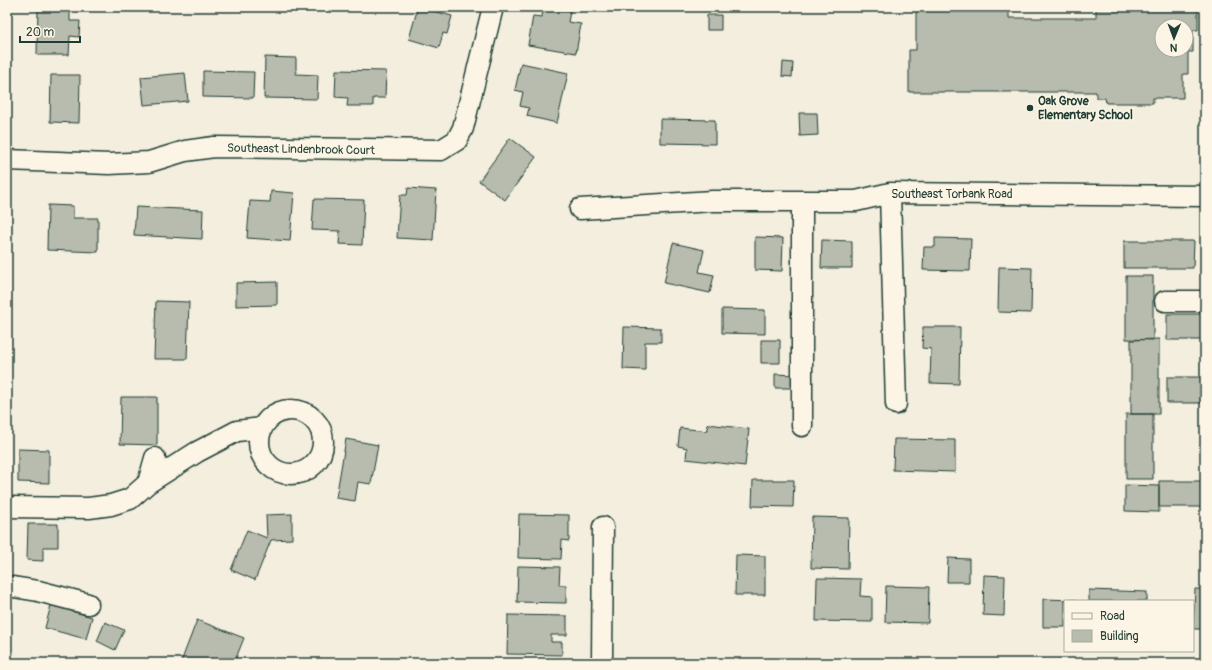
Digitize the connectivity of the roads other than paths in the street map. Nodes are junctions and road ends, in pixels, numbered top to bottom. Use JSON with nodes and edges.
{"nodes":[{"id":1,"x":493,"y":7,"type":"edge"},
{"id":2,"x":7,"y":160,"type":"edge"},
{"id":3,"x":890,"y":193,"type":"junction"},
{"id":4,"x":1205,"y":196,"type":"edge"},
{"id":5,"x":802,"y":201,"type":"junction"},
{"id":6,"x":580,"y":209,"type":"dead end"},
{"id":7,"x":1165,"y":301,"type":"dead end"},
{"id":8,"x":1205,"y":301,"type":"edge"},
{"id":9,"x":896,"y":404,"type":"dead end"},
{"id":10,"x":802,"y":426,"type":"dead end"},
{"id":11,"x":262,"y":428,"type":"dead end"},
{"id":12,"x":155,"y":458,"type":"dead end"},
{"id":13,"x":148,"y":483,"type":"junction"},
{"id":14,"x":7,"y":507,"type":"edge"},
{"id":15,"x":603,"y":528,"type":"dead end"},
{"id":16,"x":7,"y":586,"type":"edge"},
{"id":17,"x":88,"y":604,"type":"dead end"},
{"id":18,"x":602,"y":663,"type":"edge"}],
"edges":[{"from":1,"to":2,"type":"street","name":"Southeast Lindenbrook Court"},
{"from":3,"to":4,"type":"street","name":"Southeast Torbank Road"},
{"from":3,"to":5,"type":"street","name":"Southeast Torbank Road"},
{"from":3,"to":9,"type":"street"},
{"from":5,"to":6,"type":"street","name":"Southeast Torbank Road"},
{"from":5,"to":10,"type":"street"},
{"from":7,"to":8,"type":"street"},
{"from":11,"to":13,"type":"street"},
{"from":12,"to":13,"type":"street"},
{"from":13,"to":14,"type":"street"},
{"from":15,"to":18,"type":"street"},
{"from":16,"to":17,"type":"street"}]}
